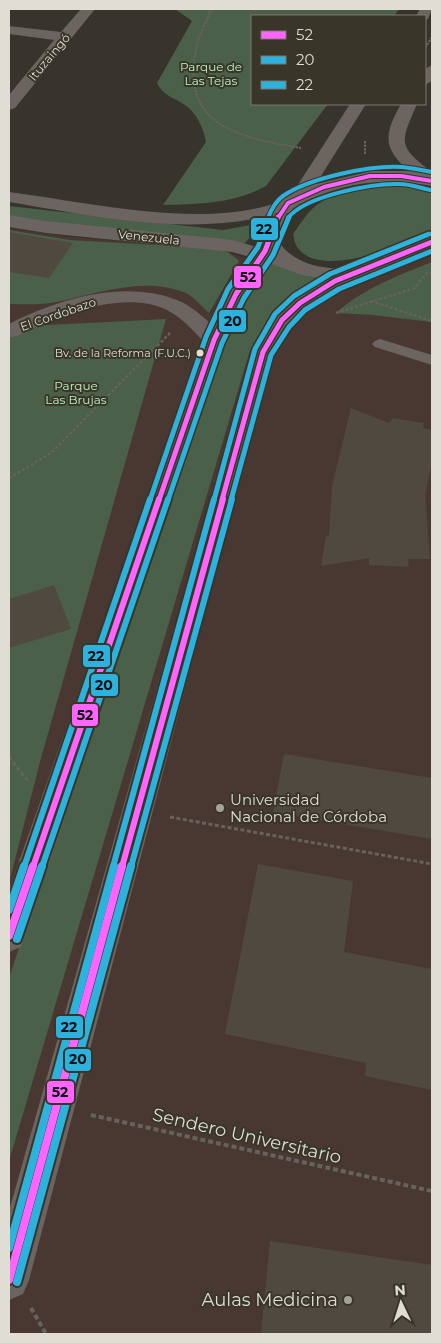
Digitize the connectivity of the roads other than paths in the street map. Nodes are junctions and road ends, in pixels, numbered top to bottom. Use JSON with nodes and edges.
{"nodes":[{"id":1,"x":88,"y":9,"type":"edge"},
{"id":2,"x":9,"y":30,"type":"edge"},
{"id":3,"x":66,"y":37,"type":"junction"},
{"id":4,"x":9,"y":105,"type":"edge"},
{"id":5,"x":357,"y":105,"type":"edge"},
{"id":6,"x":409,"y":105,"type":"edge"},
{"id":7,"x":432,"y":181,"type":"edge"},
{"id":8,"x":9,"y":197,"type":"edge"},
{"id":9,"x":291,"y":202,"type":"junction"},
{"id":10,"x":9,"y":221,"type":"edge"},
{"id":11,"x":432,"y":242,"type":"edge"},
{"id":12,"x":266,"y":248,"type":"junction"},
{"id":13,"x":361,"y":271,"type":"junction"},
{"id":14,"x":84,"y":303,"type":"junction"},
{"id":15,"x":9,"y":314,"type":"edge"},
{"id":16,"x":9,"y":332,"type":"edge"},
{"id":17,"x":214,"y":340,"type":"junction"},
{"id":18,"x":380,"y":344,"type":"dead end"},
{"id":19,"x":432,"y":360,"type":"edge"},
{"id":20,"x":9,"y":936,"type":"edge"},
{"id":21,"x":9,"y":1280,"type":"edge"}],
"edges":[{"from":1,"to":3,"type":"street","name":"Ituzaingó"},
{"from":2,"to":3,"type":"street"},
{"from":3,"to":4,"type":"street","name":"Ituzaingó"},
{"from":5,"to":9,"type":"street"},
{"from":6,"to":7,"type":"street"},
{"from":7,"to":9,"type":"street","name":"Venezuela"},
{"from":8,"to":9,"type":"street","name":"Venezuela"},
{"from":9,"to":12,"type":"street"},
{"from":10,"to":12,"type":"street","name":"Venezuela"},
{"from":11,"to":13,"type":"street"},
{"from":12,"to":13,"type":"street"},
{"from":12,"to":17,"type":"street"},
{"from":13,"to":21,"type":"street"},
{"from":14,"to":15,"type":"street"},
{"from":14,"to":16,"type":"street","name":"El Cordobazo"},
{"from":14,"to":17,"type":"street","name":"El Cordobazo"},
{"from":17,"to":20,"type":"street"},
{"from":18,"to":19,"type":"lane"}]}
